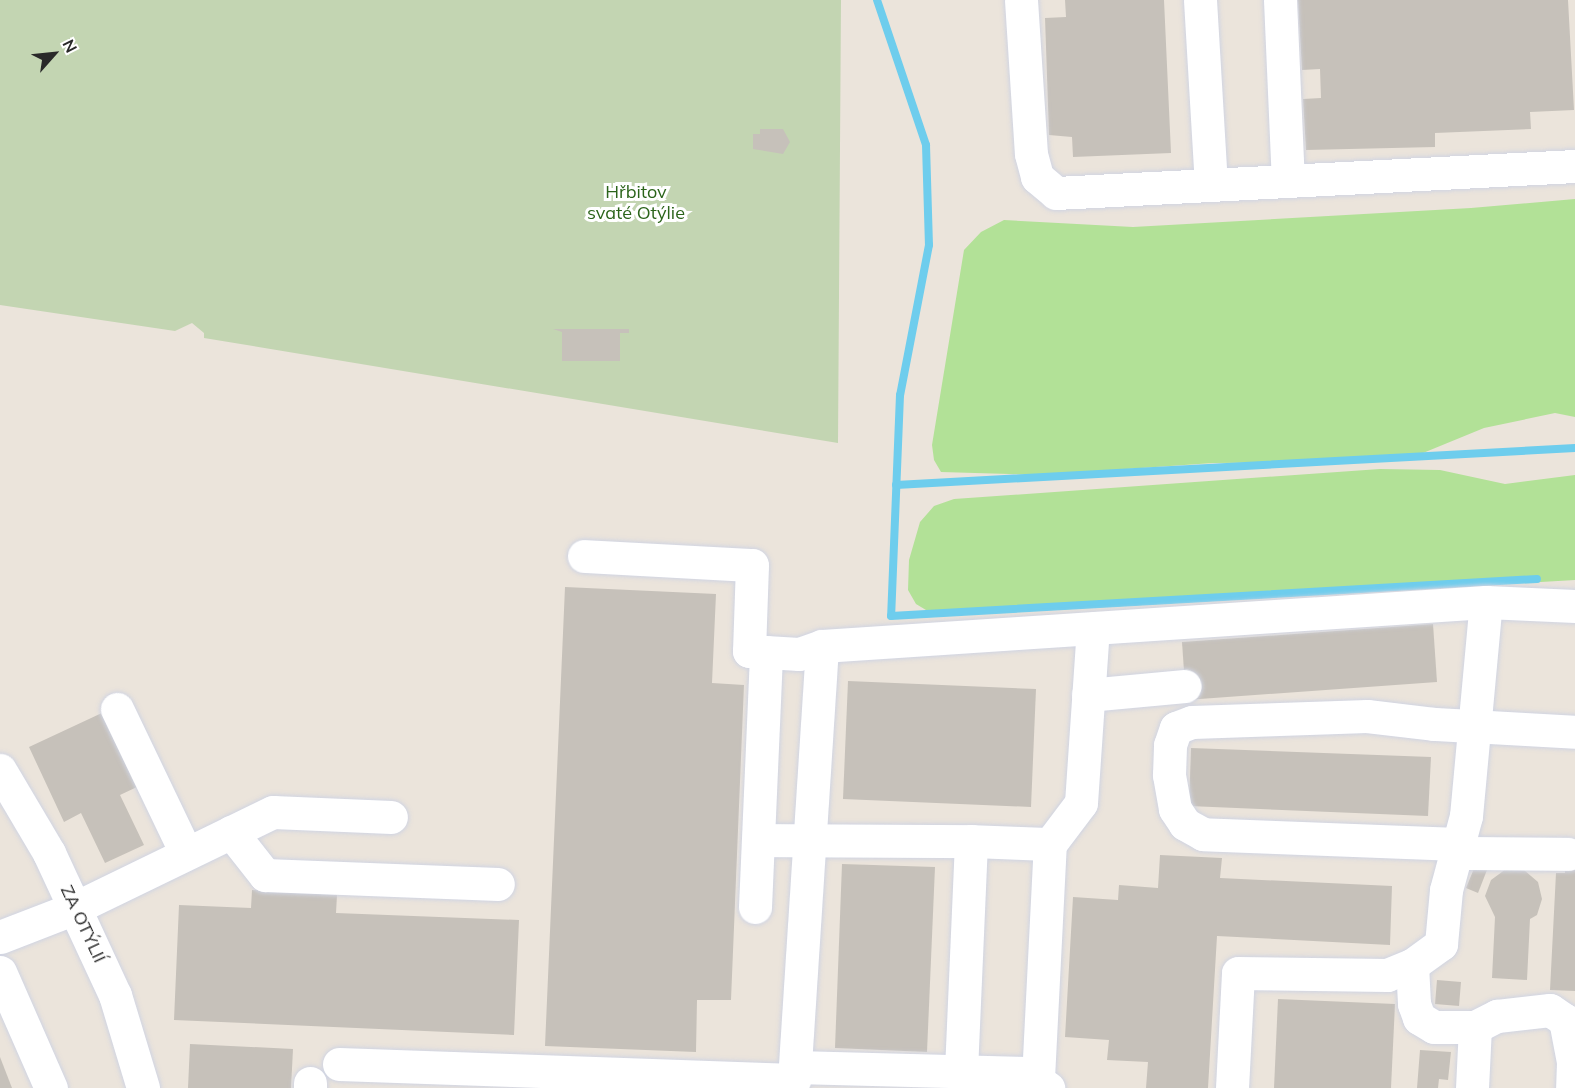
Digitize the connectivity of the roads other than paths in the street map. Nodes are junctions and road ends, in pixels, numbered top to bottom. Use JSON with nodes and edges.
{"nodes":[{"id":1,"x":1021,"y":0,"type":"edge"},
{"id":2,"x":1200,"y":0,"type":"edge"},
{"id":3,"x":1280,"y":0,"type":"edge"},
{"id":4,"x":1575,"y":166,"type":"edge"},
{"id":5,"x":1288,"y":181,"type":"junction"},
{"id":6,"x":1211,"y":185,"type":"junction"},
{"id":7,"x":584,"y":556,"type":"dead end"},
{"id":8,"x":1486,"y":602,"type":"junction"},
{"id":9,"x":1575,"y":606,"type":"edge"},
{"id":10,"x":1093,"y":628,"type":"junction"},
{"id":11,"x":822,"y":646,"type":"junction"},
{"id":12,"x":766,"y":652,"type":"junction"},
{"id":13,"x":1185,"y":686,"type":"dead end"},
{"id":14,"x":1088,"y":695,"type":"junction"},
{"id":15,"x":117,"y":709,"type":"dead end"},
{"id":16,"x":1474,"y":725,"type":"junction"},
{"id":17,"x":1575,"y":732,"type":"edge"},
{"id":18,"x":0,"y":770,"type":"edge"},
{"id":19,"x":391,"y":817,"type":"dead end"},
{"id":20,"x":231,"y":832,"type":"junction"},
{"id":21,"x":758,"y":840,"type":"junction"},
{"id":22,"x":810,"y":840,"type":"junction"},
{"id":23,"x":971,"y":841,"type":"junction"},
{"id":24,"x":1050,"y":844,"type":"junction"},
{"id":25,"x":1457,"y":848,"type":"junction"},
{"id":26,"x":186,"y":854,"type":"junction"},
{"id":27,"x":1568,"y":854,"type":"dead end"},
{"id":28,"x":498,"y":884,"type":"dead end"},
{"id":29,"x":755,"y":907,"type":"dead end"},
{"id":30,"x":75,"y":908,"type":"junction"},
{"id":31,"x":0,"y":937,"type":"edge"},
{"id":32,"x":1412,"y":966,"type":"junction"},
{"id":33,"x":0,"y":972,"type":"edge"},
{"id":34,"x":1475,"y":1027,"type":"junction"},
{"id":35,"x":339,"y":1064,"type":"dead end"},
{"id":36,"x":962,"y":1071,"type":"junction"},
{"id":37,"x":794,"y":1079,"type":"edge"},
{"id":38,"x":1043,"y":1083,"type":"edge"},
{"id":39,"x":51,"y":1088,"type":"edge"},
{"id":40,"x":143,"y":1088,"type":"edge"},
{"id":41,"x":1232,"y":1088,"type":"edge"},
{"id":42,"x":1472,"y":1088,"type":"edge"},
{"id":43,"x":1572,"y":1088,"type":"edge"}],
"edges":[{"from":1,"to":6,"type":"street"},
{"from":2,"to":6,"type":"street"},
{"from":3,"to":5,"type":"street"},
{"from":4,"to":5,"type":"street"},
{"from":5,"to":6,"type":"street"},
{"from":7,"to":12,"type":"street"},
{"from":8,"to":9,"type":"street"},
{"from":8,"to":10,"type":"street"},
{"from":8,"to":16,"type":"street"},
{"from":10,"to":11,"type":"street"},
{"from":10,"to":14,"type":"street"},
{"from":11,"to":12,"type":"street"},
{"from":11,"to":22,"type":"street"},
{"from":12,"to":21,"type":"street"},
{"from":13,"to":14,"type":"street"},
{"from":14,"to":24,"type":"street"},
{"from":15,"to":26,"type":"street"},
{"from":16,"to":17,"type":"street"},
{"from":16,"to":25,"type":"street"},
{"from":16,"to":25,"type":"street"},
{"from":18,"to":30,"type":"street","name":"ZA OTÝLIÍ"},
{"from":19,"to":20,"type":"street"},
{"from":20,"to":26,"type":"street"},
{"from":20,"to":28,"type":"street"},
{"from":21,"to":22,"type":"street"},
{"from":21,"to":29,"type":"street"},
{"from":22,"to":23,"type":"street"},
{"from":22,"to":37,"type":"street"},
{"from":23,"to":24,"type":"street"},
{"from":23,"to":36,"type":"street"},
{"from":24,"to":38,"type":"street"},
{"from":25,"to":27,"type":"street"},
{"from":25,"to":32,"type":"street"},
{"from":26,"to":30,"type":"street"},
{"from":30,"to":31,"type":"street"},
{"from":30,"to":40,"type":"street","name":"ZA OTÝLIÍ"},
{"from":32,"to":34,"type":"street"},
{"from":32,"to":41,"type":"street"},
{"from":33,"to":39,"type":"street"},
{"from":34,"to":42,"type":"street"},
{"from":34,"to":43,"type":"street"},
{"from":35,"to":37,"type":"street"},
{"from":36,"to":37,"type":"street"},
{"from":36,"to":38,"type":"street"}]}
